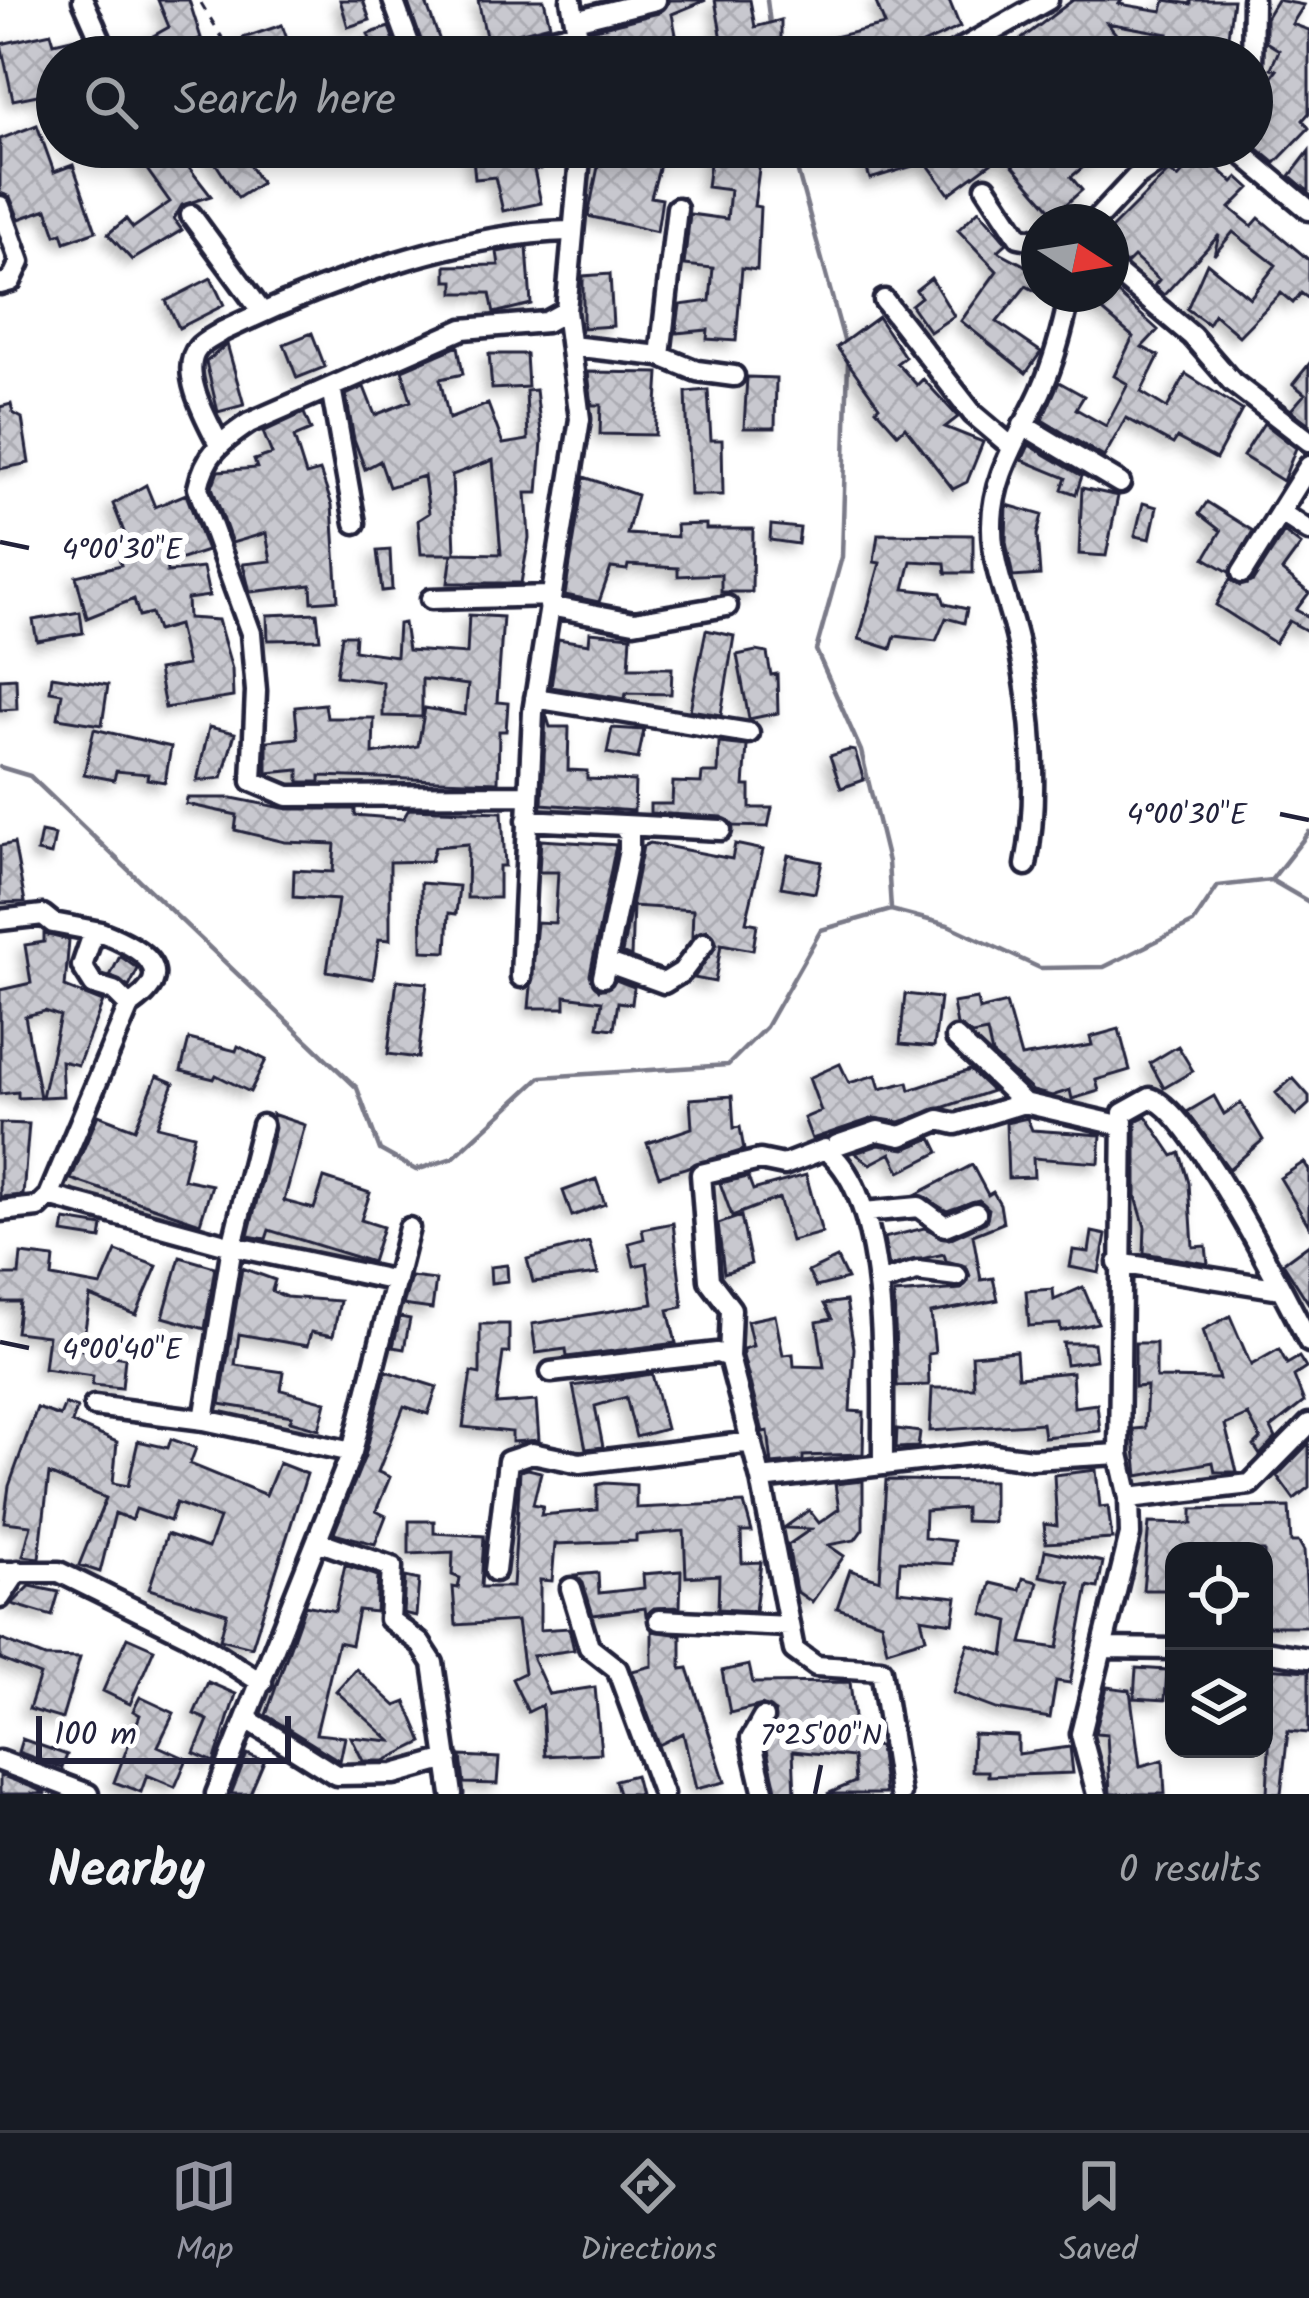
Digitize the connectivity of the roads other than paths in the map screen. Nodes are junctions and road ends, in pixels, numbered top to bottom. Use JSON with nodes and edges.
{"nodes":[{"id":1,"x":83,"y":0,"type":"edge"},
{"id":2,"x":393,"y":0,"type":"edge"},
{"id":3,"x":656,"y":0,"type":"edge"},
{"id":4,"x":1048,"y":0,"type":"edge"},
{"id":5,"x":1253,"y":0,"type":"edge"},
{"id":6,"x":575,"y":17,"type":"edge"},
{"id":7,"x":99,"y":36,"type":"edge"},
{"id":8,"x":406,"y":36,"type":"edge"},
{"id":9,"x":528,"y":36,"type":"edge"},
{"id":10,"x":984,"y":36,"type":"edge"},
{"id":11,"x":1252,"y":36,"type":"edge"},
{"id":12,"x":578,"y":168,"type":"edge"},
{"id":13,"x":1150,"y":168,"type":"edge"},
{"id":14,"x":1259,"y":168,"type":"edge"},
{"id":15,"x":986,"y":188,"type":"dead end"},
{"id":16,"x":1111,"y":204,"type":"edge"},
{"id":17,"x":0,"y":206,"type":"edge"},
{"id":18,"x":677,"y":208,"type":"dead end"},
{"id":19,"x":1309,"y":210,"type":"edge"},
{"id":20,"x":191,"y":215,"type":"dead end"},
{"id":21,"x":569,"y":231,"type":"junction"},
{"id":22,"x":1021,"y":237,"type":"edge"},
{"id":23,"x":1129,"y":283,"type":"edge"},
{"id":24,"x":0,"y":284,"type":"edge"},
{"id":25,"x":884,"y":300,"type":"dead end"},
{"id":26,"x":566,"y":310,"type":"junction"},
{"id":27,"x":262,"y":312,"type":"junction"},
{"id":28,"x":1066,"y":312,"type":"edge"},
{"id":29,"x":571,"y":346,"type":"junction"},
{"id":30,"x":660,"y":356,"type":"junction"},
{"id":31,"x":734,"y":376,"type":"dead end"},
{"id":32,"x":331,"y":387,"type":"junction"},
{"id":33,"x":1023,"y":425,"type":"junction"},
{"id":34,"x":1309,"y":441,"type":"edge"},
{"id":35,"x":219,"y":443,"type":"junction"},
{"id":36,"x":1012,"y":446,"type":"junction"},
{"id":37,"x":1309,"y":466,"type":"edge"},
{"id":38,"x":1120,"y":483,"type":"dead end"},
{"id":39,"x":1280,"y":512,"type":"junction"},
{"id":40,"x":356,"y":523,"type":"dead end"},
{"id":41,"x":1309,"y":531,"type":"edge"},
{"id":42,"x":1242,"y":573,"type":"dead end"},
{"id":43,"x":430,"y":599,"type":"dead end"},
{"id":44,"x":549,"y":601,"type":"junction"},
{"id":45,"x":727,"y":606,"type":"dead end"},
{"id":46,"x":535,"y":698,"type":"junction"},
{"id":47,"x":749,"y":733,"type":"dead end"},
{"id":48,"x":528,"y":795,"type":"junction"},
{"id":49,"x":527,"y":820,"type":"junction"},
{"id":50,"x":623,"y":827,"type":"junction"},
{"id":51,"x":721,"y":830,"type":"dead end"},
{"id":52,"x":1027,"y":865,"type":"dead end"},
{"id":53,"x":0,"y":920,"type":"edge"},
{"id":54,"x":101,"y":932,"type":"junction"},
{"id":55,"x":704,"y":943,"type":"dead end"},
{"id":56,"x":521,"y":977,"type":"dead end"},
{"id":57,"x":129,"y":1006,"type":"junction"},
{"id":58,"x":956,"y":1038,"type":"dead end"},
{"id":59,"x":1024,"y":1103,"type":"junction"},
{"id":60,"x":262,"y":1125,"type":"dead end"},
{"id":61,"x":1119,"y":1125,"type":"junction"},
{"id":62,"x":831,"y":1153,"type":"junction"},
{"id":63,"x":49,"y":1196,"type":"junction"},
{"id":64,"x":0,"y":1211,"type":"edge"},
{"id":65,"x":864,"y":1212,"type":"junction"},
{"id":66,"x":976,"y":1214,"type":"dead end"},
{"id":67,"x":410,"y":1228,"type":"dead end"},
{"id":68,"x":232,"y":1246,"type":"junction"},
{"id":69,"x":1118,"y":1263,"type":"junction"},
{"id":70,"x":957,"y":1276,"type":"dead end"},
{"id":71,"x":396,"y":1281,"type":"junction"},
{"id":72,"x":881,"y":1282,"type":"junction"},
{"id":73,"x":1281,"y":1289,"type":"junction"},
{"id":74,"x":1309,"y":1341,"type":"edge"},
{"id":75,"x":729,"y":1357,"type":"junction"},
{"id":76,"x":550,"y":1372,"type":"dead end"},
{"id":77,"x":94,"y":1406,"type":"dead end"},
{"id":78,"x":204,"y":1420,"type":"junction"},
{"id":79,"x":1309,"y":1424,"type":"edge"},
{"id":80,"x":752,"y":1442,"type":"junction"},
{"id":81,"x":352,"y":1452,"type":"junction"},
{"id":82,"x":1120,"y":1454,"type":"junction"},
{"id":83,"x":883,"y":1461,"type":"junction"},
{"id":84,"x":761,"y":1479,"type":"junction"},
{"id":85,"x":1130,"y":1498,"type":"junction"},
{"id":86,"x":320,"y":1542,"type":"junction"},
{"id":87,"x":9,"y":1571,"type":"edge"},
{"id":88,"x":495,"y":1571,"type":"dead end"},
{"id":89,"x":571,"y":1588,"type":"dead end"},
{"id":90,"x":0,"y":1598,"type":"edge"},
{"id":91,"x":659,"y":1620,"type":"dead end"},
{"id":92,"x":789,"y":1626,"type":"junction"},
{"id":93,"x":1103,"y":1648,"type":"junction"},
{"id":94,"x":1165,"y":1649,"type":"edge"},
{"id":95,"x":1273,"y":1652,"type":"edge"},
{"id":96,"x":1309,"y":1658,"type":"edge"},
{"id":97,"x":262,"y":1683,"type":"junction"},
{"id":98,"x":763,"y":1718,"type":"dead end"},
{"id":99,"x":247,"y":1719,"type":"junction"},
{"id":100,"x":448,"y":1759,"type":"junction"},
{"id":101,"x":0,"y":1761,"type":"edge"},
{"id":102,"x":88,"y":1794,"type":"edge"},
{"id":103,"x":216,"y":1794,"type":"edge"},
{"id":104,"x":452,"y":1794,"type":"edge"},
{"id":105,"x":663,"y":1794,"type":"edge"},
{"id":106,"x":764,"y":1794,"type":"edge"},
{"id":107,"x":901,"y":1794,"type":"edge"},
{"id":108,"x":1097,"y":1794,"type":"edge"}],
"edges":[{"from":1,"to":7,"type":"street"},
{"from":2,"to":8,"type":"street"},
{"from":3,"to":6,"type":"street"},
{"from":4,"to":10,"type":"street"},
{"from":5,"to":11,"type":"street"},
{"from":6,"to":9,"type":"street"},
{"from":12,"to":21,"type":"street"},
{"from":13,"to":16,"type":"street"},
{"from":14,"to":19,"type":"street"},
{"from":15,"to":22,"type":"street"},
{"from":17,"to":24,"type":"street"},
{"from":18,"to":30,"type":"street"},
{"from":20,"to":27,"type":"street"},
{"from":21,"to":26,"type":"street"},
{"from":21,"to":27,"type":"street"},
{"from":23,"to":34,"type":"street"},
{"from":25,"to":36,"type":"street"},
{"from":26,"to":29,"type":"street"},
{"from":26,"to":32,"type":"street"},
{"from":27,"to":35,"type":"street"},
{"from":28,"to":33,"type":"street"},
{"from":29,"to":30,"type":"street"},
{"from":29,"to":44,"type":"street"},
{"from":30,"to":31,"type":"street"},
{"from":32,"to":35,"type":"street"},
{"from":32,"to":40,"type":"street"},
{"from":33,"to":36,"type":"street"},
{"from":33,"to":38,"type":"street"},
{"from":35,"to":48,"type":"street"},
{"from":36,"to":52,"type":"street"},
{"from":37,"to":39,"type":"street"},
{"from":39,"to":41,"type":"street"},
{"from":39,"to":42,"type":"street"},
{"from":43,"to":44,"type":"street"},
{"from":44,"to":45,"type":"street"},
{"from":44,"to":46,"type":"street"},
{"from":46,"to":47,"type":"street"},
{"from":46,"to":48,"type":"street"},
{"from":48,"to":49,"type":"street"},
{"from":49,"to":50,"type":"street"},
{"from":49,"to":56,"type":"street"},
{"from":50,"to":51,"type":"street"},
{"from":50,"to":55,"type":"street"},
{"from":53,"to":54,"type":"street"},
{"from":54,"to":57,"type":"street"},
{"from":54,"to":57,"type":"street"},
{"from":57,"to":63,"type":"street"},
{"from":58,"to":59,"type":"street"},
{"from":59,"to":61,"type":"street"},
{"from":59,"to":62,"type":"street"},
{"from":60,"to":68,"type":"street"},
{"from":61,"to":69,"type":"street"},
{"from":61,"to":73,"type":"street"},
{"from":62,"to":65,"type":"street"},
{"from":62,"to":75,"type":"street"},
{"from":63,"to":64,"type":"street"},
{"from":63,"to":68,"type":"street"},
{"from":65,"to":66,"type":"street"},
{"from":65,"to":72,"type":"street"},
{"from":67,"to":71,"type":"street"},
{"from":68,"to":71,"type":"street"},
{"from":68,"to":78,"type":"street"},
{"from":69,"to":73,"type":"street"},
{"from":69,"to":82,"type":"street"},
{"from":70,"to":72,"type":"street"},
{"from":71,"to":81,"type":"street"},
{"from":72,"to":83,"type":"street"},
{"from":73,"to":74,"type":"street"},
{"from":75,"to":76,"type":"street"},
{"from":75,"to":80,"type":"street"},
{"from":77,"to":78,"type":"street"},
{"from":78,"to":81,"type":"street"},
{"from":79,"to":85,"type":"street"},
{"from":80,"to":84,"type":"street"},
{"from":80,"to":88,"type":"street"},
{"from":81,"to":86,"type":"street"},
{"from":82,"to":83,"type":"street"},
{"from":82,"to":85,"type":"street"},
{"from":83,"to":84,"type":"street"},
{"from":84,"to":92,"type":"street"},
{"from":85,"to":93,"type":"street"},
{"from":86,"to":97,"type":"street"},
{"from":86,"to":100,"type":"street"},
{"from":87,"to":90,"type":"street"},
{"from":87,"to":97,"type":"street"},
{"from":89,"to":105,"type":"street"},
{"from":91,"to":92,"type":"street"},
{"from":92,"to":107,"type":"street"},
{"from":93,"to":94,"type":"street"},
{"from":93,"to":108,"type":"street"},
{"from":95,"to":96,"type":"street"},
{"from":97,"to":99,"type":"street"},
{"from":98,"to":106,"type":"street"},
{"from":99,"to":100,"type":"street"},
{"from":99,"to":103,"type":"street"},
{"from":100,"to":104,"type":"street"},
{"from":101,"to":102,"type":"street"}]}
